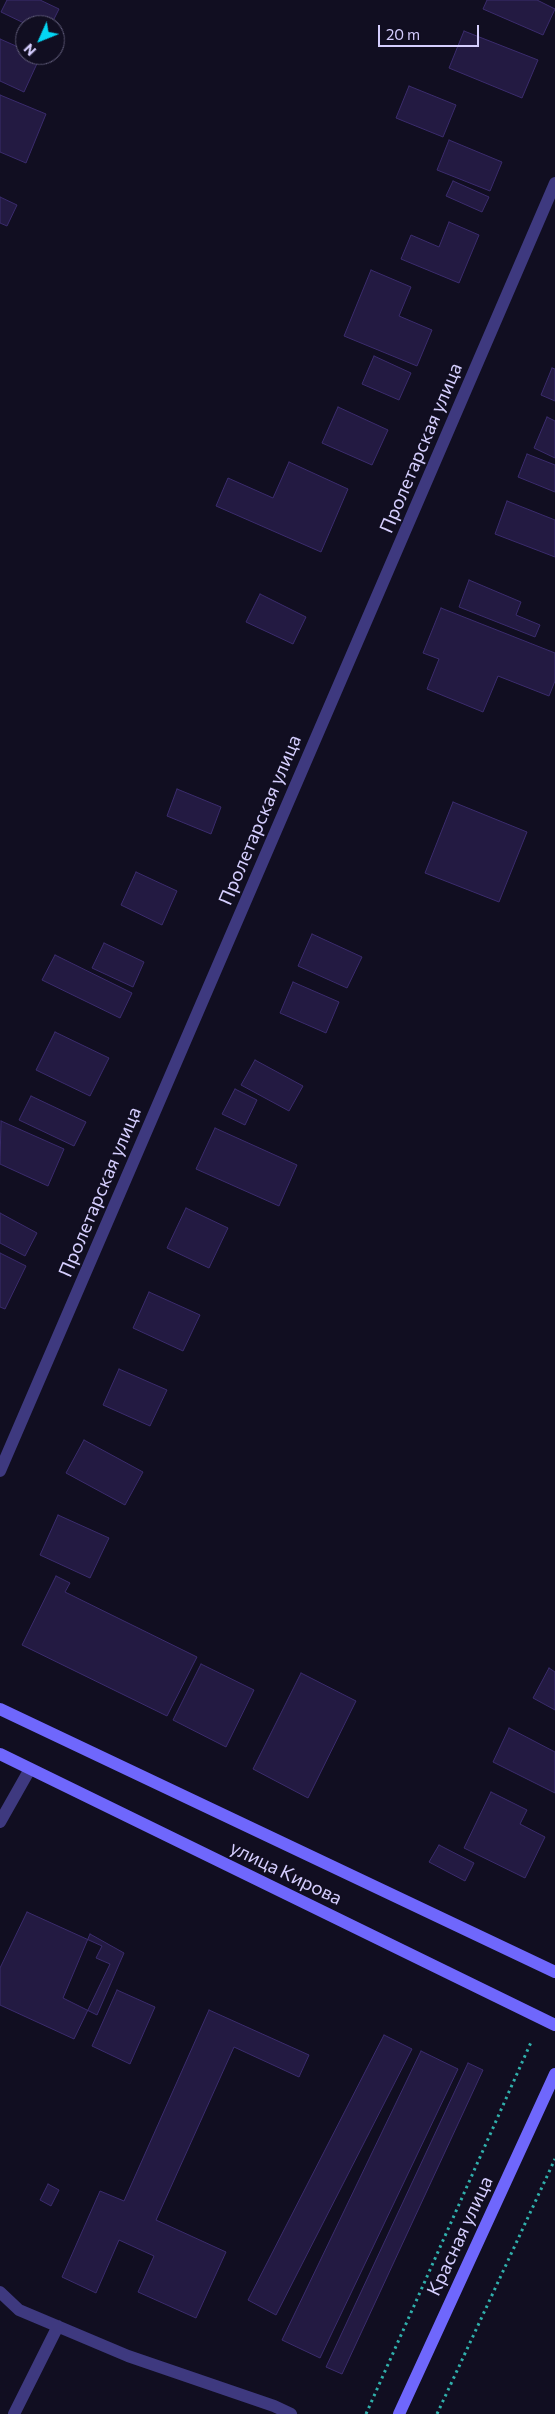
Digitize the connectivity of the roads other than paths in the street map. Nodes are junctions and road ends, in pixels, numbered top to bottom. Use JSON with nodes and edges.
{"nodes":[{"id":1,"x":555,"y":184,"type":"edge"},
{"id":2,"x":0,"y":1471,"type":"edge"},
{"id":3,"x":0,"y":1709,"type":"edge"},
{"id":4,"x":0,"y":1754,"type":"edge"},
{"id":5,"x":30,"y":1769,"type":"junction"},
{"id":6,"x":0,"y":1822,"type":"edge"},
{"id":7,"x":555,"y":1972,"type":"edge"},
{"id":8,"x":555,"y":2025,"type":"edge"},
{"id":9,"x":555,"y":2074,"type":"edge"},
{"id":10,"x":0,"y":2292,"type":"edge"},
{"id":11,"x":58,"y":2326,"type":"junction"},
{"id":12,"x":14,"y":2414,"type":"edge"},
{"id":13,"x":291,"y":2414,"type":"edge"},
{"id":14,"x":399,"y":2414,"type":"edge"}],
"edges":[{"from":1,"to":2,"type":"street","name":"Пролетарская улица"},
{"from":3,"to":7,"type":"street","name":"улица Кирова"},
{"from":4,"to":5,"type":"street","name":"улица Кирова"},
{"from":5,"to":6,"type":"street"},
{"from":5,"to":8,"type":"street","name":"улица Кирова"},
{"from":9,"to":14,"type":"street","name":"Красная улица"},
{"from":10,"to":11,"type":"street"},
{"from":11,"to":12,"type":"street"},
{"from":11,"to":13,"type":"street"}]}
